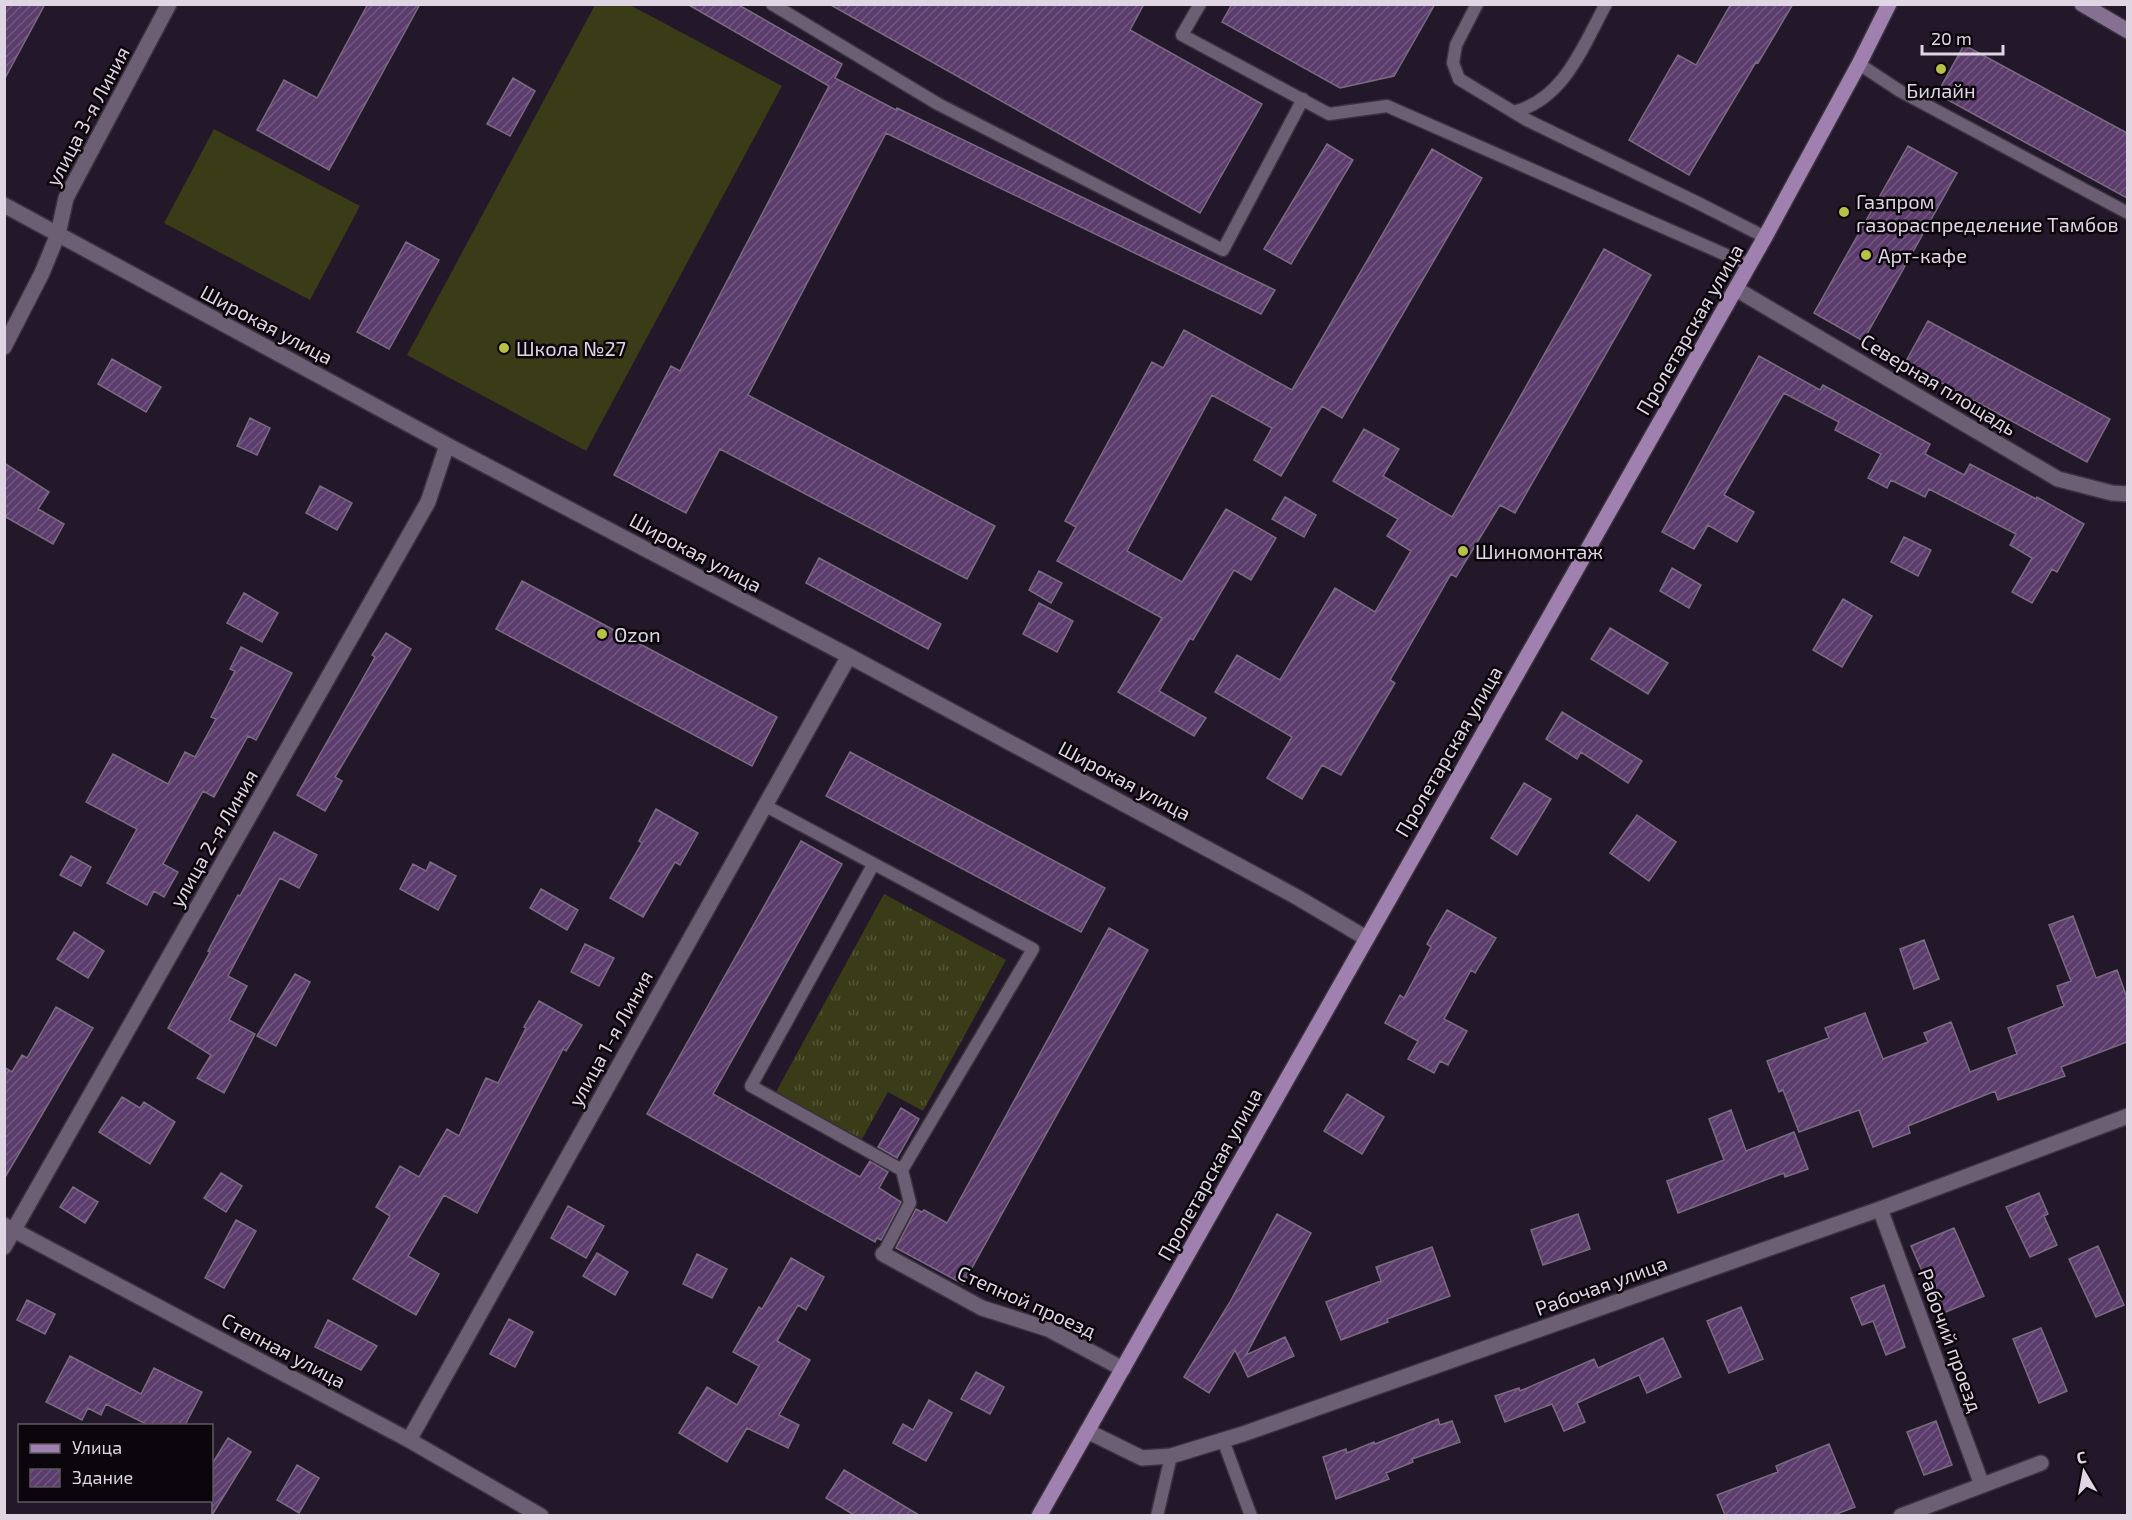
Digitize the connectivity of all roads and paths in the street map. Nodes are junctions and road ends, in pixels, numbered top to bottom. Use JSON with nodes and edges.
{"nodes":[{"id":1,"x":170,"y":4,"type":"edge"},
{"id":2,"x":772,"y":4,"type":"edge"},
{"id":3,"x":1200,"y":4,"type":"edge"},
{"id":4,"x":1477,"y":4,"type":"edge"},
{"id":5,"x":1606,"y":4,"type":"edge"},
{"id":6,"x":1889,"y":4,"type":"edge"},
{"id":7,"x":2082,"y":4,"type":"edge"},
{"id":8,"x":2127,"y":31,"type":"edge"},
{"id":9,"x":1859,"y":64,"type":"junction"},
{"id":10,"x":1302,"y":99,"type":"junction"},
{"id":11,"x":1514,"y":112,"type":"junction"},
{"id":12,"x":4,"y":205,"type":"edge"},
{"id":13,"x":2127,"y":213,"type":"edge"},
{"id":14,"x":58,"y":234,"type":"junction"},
{"id":15,"x":1765,"y":237,"type":"junction"},
{"id":16,"x":1749,"y":265,"type":"junction"},
{"id":17,"x":1736,"y":289,"type":"junction"},
{"id":18,"x":4,"y":347,"type":"edge"},
{"id":19,"x":447,"y":445,"type":"junction"},
{"id":20,"x":2127,"y":494,"type":"edge"},
{"id":21,"x":849,"y":657,"type":"junction"},
{"id":22,"x":764,"y":806,"type":"junction"},
{"id":23,"x":873,"y":865,"type":"junction"},
{"id":24,"x":1366,"y":938,"type":"junction"},
{"id":25,"x":2127,"y":1116,"type":"edge"},
{"id":26,"x":902,"y":1170,"type":"junction"},
{"id":27,"x":1880,"y":1209,"type":"junction"},
{"id":28,"x":9,"y":1228,"type":"edge"},
{"id":29,"x":4,"y":1247,"type":"edge"},
{"id":30,"x":883,"y":1254,"type":"joint"},
{"id":31,"x":1123,"y":1369,"type":"junction"},
{"id":32,"x":1087,"y":1431,"type":"junction"},
{"id":33,"x":409,"y":1440,"type":"junction"},
{"id":34,"x":1223,"y":1440,"type":"junction"},
{"id":35,"x":1171,"y":1456,"type":"junction"},
{"id":36,"x":2041,"y":1463,"type":"dead end"},
{"id":37,"x":1982,"y":1485,"type":"junction"},
{"id":38,"x":541,"y":1515,"type":"edge"},
{"id":39,"x":1038,"y":1515,"type":"edge"},
{"id":40,"x":1157,"y":1515,"type":"edge"},
{"id":41,"x":1251,"y":1515,"type":"edge"},
{"id":42,"x":1901,"y":1515,"type":"edge"}],
"edges":[{"from":1,"to":14,"type":"street","name":"улица 3-я Линия"},
{"from":2,"to":10,"type":"lane"},
{"from":3,"to":10,"type":"lane"},
{"from":4,"to":11,"type":"lane"},
{"from":5,"to":11,"type":"lane"},
{"from":6,"to":9,"type":"main road","name":"Пролетарская улица"},
{"from":7,"to":8,"type":"main road"},
{"from":9,"to":13,"type":"lane"},
{"from":9,"to":15,"type":"main road","name":"Пролетарская улица"},
{"from":10,"to":16,"type":"lane"},
{"from":11,"to":15,"type":"lane"},
{"from":12,"to":14,"type":"street","name":"Широкая улица"},
{"from":14,"to":18,"type":"street","name":"улица 3-я Линия"},
{"from":14,"to":19,"type":"street","name":"Широкая улица"},
{"from":15,"to":16,"type":"main road","name":"Пролетарская улица"},
{"from":16,"to":17,"type":"main road","name":"Пролетарская улица"},
{"from":17,"to":20,"type":"street","name":"Северная площадь"},
{"from":17,"to":24,"type":"main road","name":"Пролетарская улица"},
{"from":19,"to":21,"type":"street","name":"Широкая улица"},
{"from":19,"to":28,"type":"street","name":"улица 2-я Линия"},
{"from":21,"to":22,"type":"street","name":"улица 1-я Линия"},
{"from":21,"to":24,"type":"street","name":"Широкая улица"},
{"from":22,"to":23,"type":"lane"},
{"from":22,"to":33,"type":"street","name":"улица 1-я Линия"},
{"from":23,"to":26,"type":"lane"},
{"from":23,"to":26,"type":"lane"},
{"from":24,"to":31,"type":"main road","name":"Пролетарская улица"},
{"from":25,"to":27,"type":"street","name":"Рабочая улица"},
{"from":26,"to":30,"type":"lane"},
{"from":27,"to":34,"type":"street","name":"Рабочая улица"},
{"from":27,"to":37,"type":"street","name":"Рабочий проезд"},
{"from":28,"to":29,"type":"street","name":"улица 2-я Линия"},
{"from":28,"to":33,"type":"street","name":"Степная улица"},
{"from":30,"to":31,"type":"street","name":"Степной проезд"},
{"from":31,"to":32,"type":"main road","name":"Пролетарская улица"},
{"from":32,"to":35,"type":"street","name":"Рабочая улица"},
{"from":32,"to":39,"type":"main road","name":"Пролетарская улица"},
{"from":33,"to":38,"type":"street","name":"Степная улица"},
{"from":34,"to":35,"type":"street","name":"Рабочая улица"},
{"from":34,"to":41,"type":"lane"},
{"from":35,"to":40,"type":"lane"},
{"from":36,"to":37,"type":"street"},
{"from":37,"to":42,"type":"street"}]}
